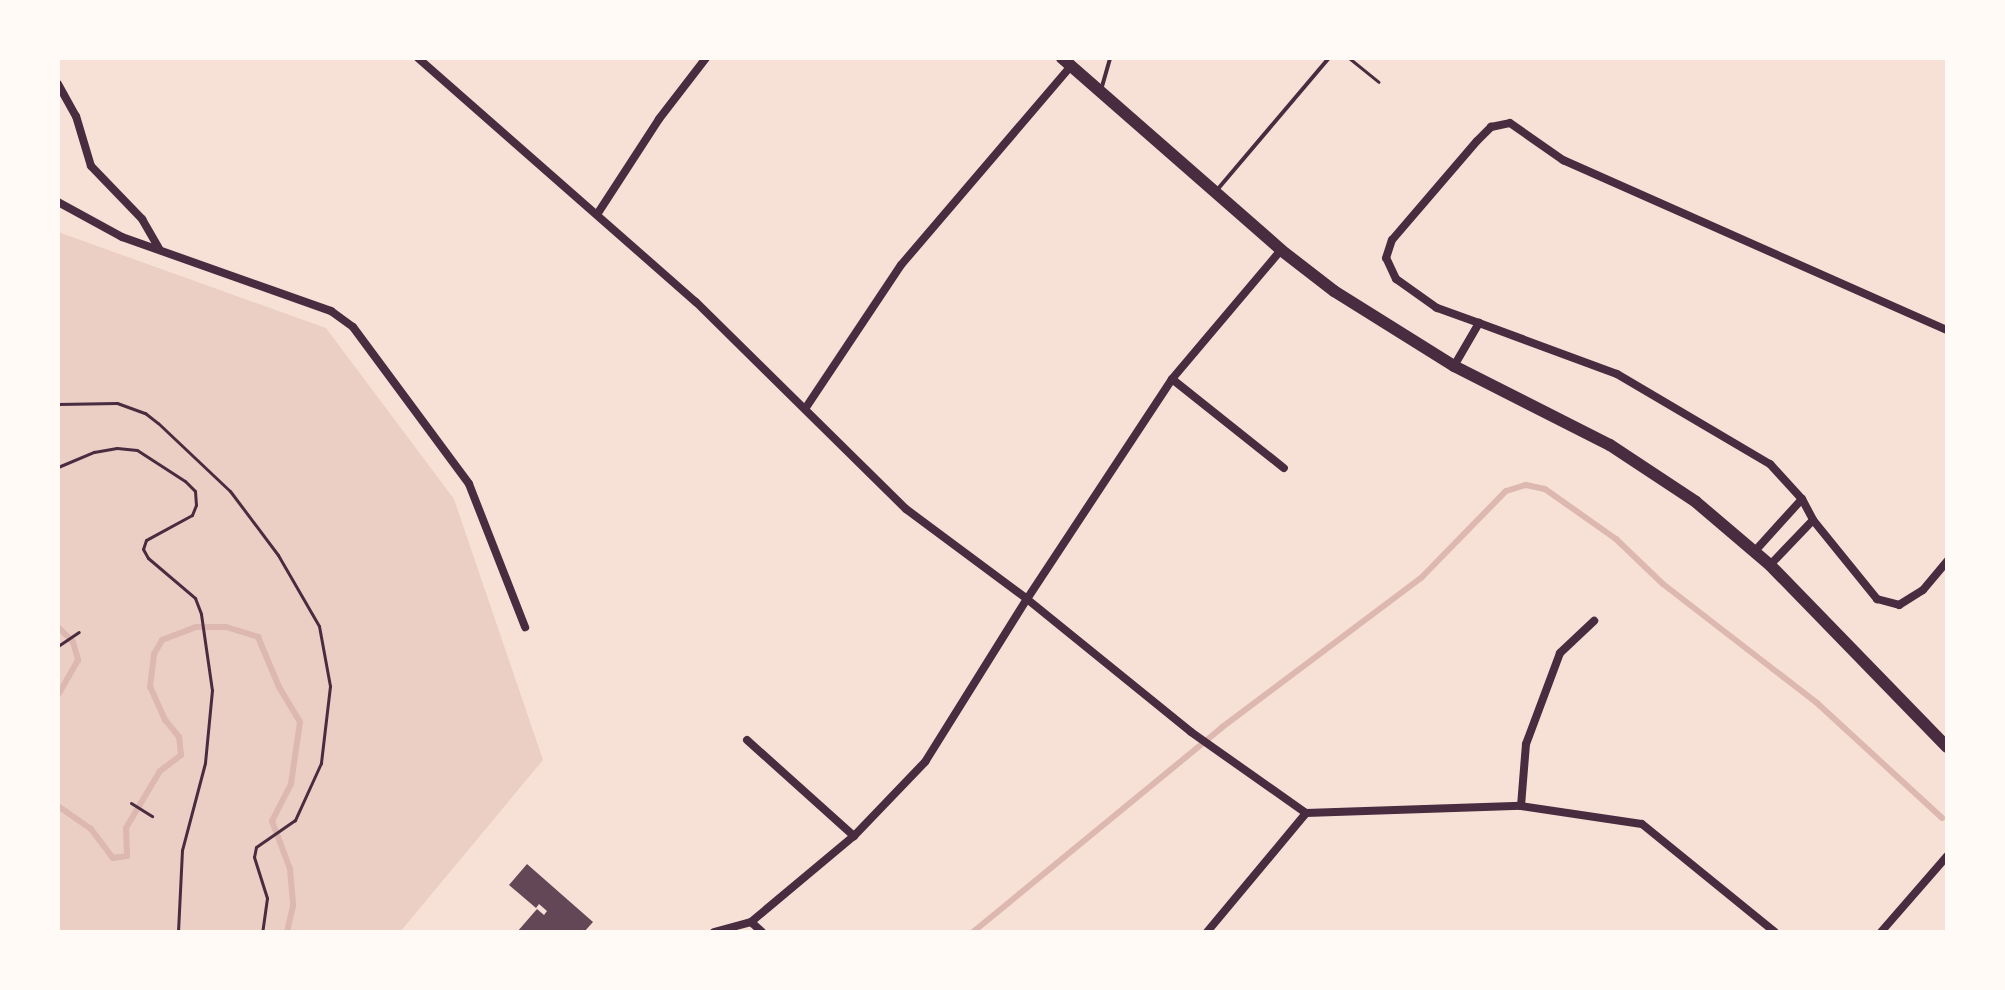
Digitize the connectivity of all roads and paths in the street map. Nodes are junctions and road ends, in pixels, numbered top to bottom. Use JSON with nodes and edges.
{"nodes":[{"id":1,"x":418,"y":58,"type":"edge"},
{"id":2,"x":706,"y":58,"type":"edge"},
{"id":3,"x":1110,"y":58,"type":"edge"},
{"id":4,"x":1329,"y":58,"type":"edge"},
{"id":5,"x":1349,"y":58,"type":"edge"},
{"id":6,"x":1065,"y":60,"type":"edge"},
{"id":7,"x":1379,"y":82,"type":"dead end"},
{"id":8,"x":58,"y":84,"type":"edge"},
{"id":9,"x":1100,"y":92,"type":"junction"},
{"id":10,"x":1215,"y":192,"type":"junction"},
{"id":11,"x":58,"y":202,"type":"edge"},
{"id":12,"x":598,"y":213,"type":"junction"},
{"id":13,"x":159,"y":248,"type":"junction"},
{"id":14,"x":1281,"y":250,"type":"junction"},
{"id":15,"x":1479,"y":323,"type":"junction"},
{"id":16,"x":1947,"y":330,"type":"edge"},
{"id":17,"x":1454,"y":366,"type":"junction"},
{"id":18,"x":1172,"y":379,"type":"junction"},
{"id":19,"x":58,"y":404,"type":"edge"},
{"id":20,"x":805,"y":409,"type":"junction"},
{"id":21,"x":58,"y":467,"type":"edge"},
{"id":22,"x":1284,"y":468,"type":"dead end"},
{"id":23,"x":1802,"y":499,"type":"junction"},
{"id":24,"x":1813,"y":520,"type":"junction"},
{"id":25,"x":1755,"y":551,"type":"junction"},
{"id":26,"x":1947,"y":561,"type":"edge"},
{"id":27,"x":1770,"y":565,"type":"junction"},
{"id":28,"x":1027,"y":599,"type":"junction"},
{"id":29,"x":1594,"y":621,"type":"dead end"},
{"id":30,"x":525,"y":627,"type":"dead end"},
{"id":31,"x":79,"y":632,"type":"dead end"},
{"id":32,"x":58,"y":646,"type":"edge"},
{"id":33,"x":747,"y":740,"type":"dead end"},
{"id":34,"x":1947,"y":747,"type":"edge"},
{"id":35,"x":131,"y":803,"type":"dead end"},
{"id":36,"x":1521,"y":806,"type":"junction"},
{"id":37,"x":1306,"y":813,"type":"junction"},
{"id":38,"x":152,"y":816,"type":"dead end"},
{"id":39,"x":854,"y":836,"type":"junction"},
{"id":40,"x":1947,"y":856,"type":"edge"},
{"id":41,"x":751,"y":922,"type":"junction"},
{"id":42,"x":178,"y":932,"type":"edge"},
{"id":43,"x":262,"y":932,"type":"edge"},
{"id":44,"x":714,"y":932,"type":"edge"},
{"id":45,"x":762,"y":932,"type":"edge"},
{"id":46,"x":1207,"y":932,"type":"edge"},
{"id":47,"x":1775,"y":932,"type":"edge"},
{"id":48,"x":1881,"y":932,"type":"edge"}],
"edges":[{"from":1,"to":12,"type":"street"},
{"from":2,"to":12,"type":"street"},
{"from":3,"to":9,"type":"lane"},
{"from":4,"to":10,"type":"lane"},
{"from":5,"to":7,"type":"path"},
{"from":6,"to":9,"type":"main road"},
{"from":6,"to":20,"type":"street"},
{"from":8,"to":13,"type":"street"},
{"from":9,"to":10,"type":"main road"},
{"from":10,"to":14,"type":"main road"},
{"from":11,"to":13,"type":"street"},
{"from":12,"to":20,"type":"street"},
{"from":13,"to":30,"type":"street"},
{"from":14,"to":17,"type":"main road"},
{"from":14,"to":18,"type":"street"},
{"from":15,"to":16,"type":"street"},
{"from":15,"to":17,"type":"street"},
{"from":15,"to":23,"type":"street"},
{"from":17,"to":25,"type":"main road"},
{"from":18,"to":22,"type":"street"},
{"from":18,"to":28,"type":"street"},
{"from":19,"to":43,"type":"path"},
{"from":20,"to":28,"type":"street"},
{"from":21,"to":42,"type":"path"},
{"from":23,"to":24,"type":"street"},
{"from":23,"to":25,"type":"street"},
{"from":24,"to":26,"type":"street"},
{"from":24,"to":27,"type":"street"},
{"from":25,"to":27,"type":"main road"},
{"from":27,"to":34,"type":"main road"},
{"from":28,"to":37,"type":"street"},
{"from":28,"to":39,"type":"street"},
{"from":29,"to":36,"type":"street"},
{"from":31,"to":32,"type":"path"},
{"from":33,"to":39,"type":"street"},
{"from":35,"to":38,"type":"path"},
{"from":36,"to":37,"type":"street"},
{"from":36,"to":47,"type":"street"},
{"from":37,"to":46,"type":"street"},
{"from":39,"to":41,"type":"street"},
{"from":40,"to":48,"type":"street"},
{"from":41,"to":44,"type":"street"},
{"from":41,"to":45,"type":"street"}]}
